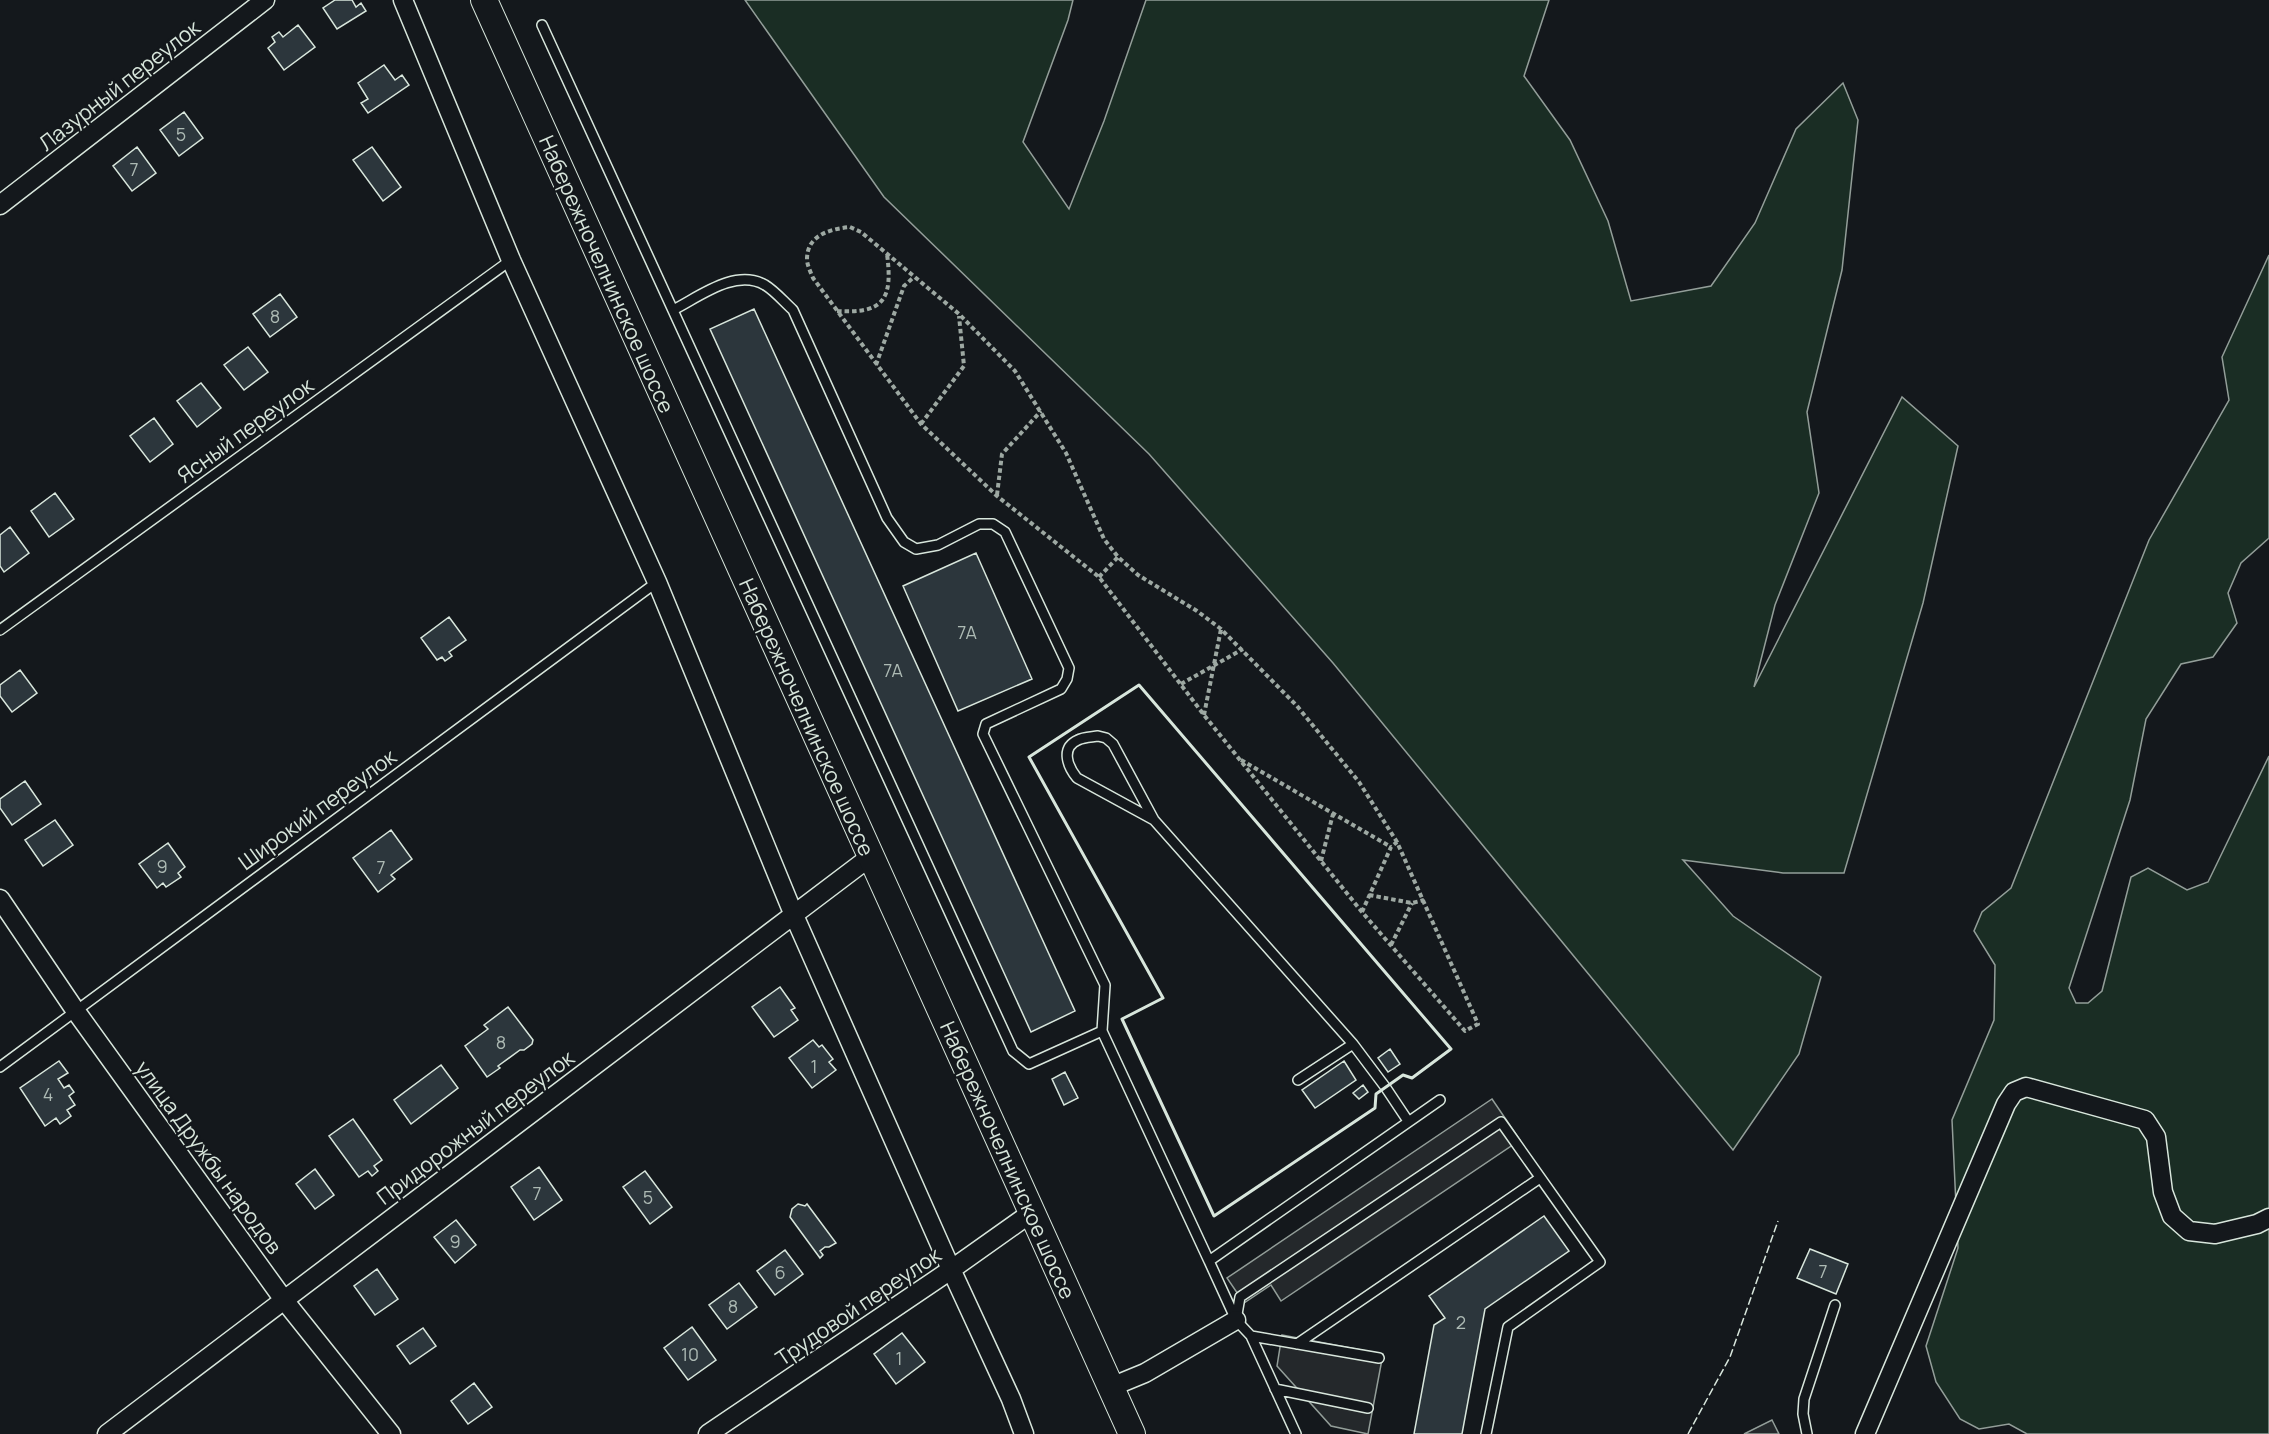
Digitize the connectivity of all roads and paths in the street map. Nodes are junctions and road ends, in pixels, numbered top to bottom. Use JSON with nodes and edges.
{"nodes":[{"id":1,"x":265,"y":0,"type":"edge"},
{"id":2,"x":403,"y":0,"type":"edge"},
{"id":3,"x":484,"y":0,"type":"edge"},
{"id":4,"x":542,"y":25,"type":"dead end"},
{"id":5,"x":0,"y":206,"type":"edge"},
{"id":6,"x":887,"y":254,"type":"junction"},
{"id":7,"x":511,"y":260,"type":"junction"},
{"id":8,"x":914,"y":277,"type":"junction"},
{"id":9,"x":674,"y":310,"type":"junction"},
{"id":10,"x":836,"y":311,"type":"junction"},
{"id":11,"x":959,"y":314,"type":"junction"},
{"id":12,"x":876,"y":366,"type":"junction"},
{"id":13,"x":1041,"y":411,"type":"junction"},
{"id":14,"x":921,"y":424,"type":"junction"},
{"id":15,"x":997,"y":496,"type":"junction"},
{"id":16,"x":1118,"y":557,"type":"junction"},
{"id":17,"x":1099,"y":577,"type":"junction"},
{"id":18,"x":657,"y":582,"type":"junction"},
{"id":19,"x":1221,"y":629,"type":"junction"},
{"id":20,"x":0,"y":630,"type":"edge"},
{"id":21,"x":1243,"y":650,"type":"junction"},
{"id":22,"x":1214,"y":666,"type":"junction"},
{"id":23,"x":1181,"y":684,"type":"junction"},
{"id":24,"x":1204,"y":715,"type":"junction"},
{"id":25,"x":1238,"y":758,"type":"junction"},
{"id":26,"x":1333,"y":814,"type":"junction"},
{"id":27,"x":1154,"y":820,"type":"junction"},
{"id":28,"x":1397,"y":842,"type":"junction"},
{"id":29,"x":1391,"y":847,"type":"junction"},
{"id":30,"x":870,"y":857,"type":"junction"},
{"id":31,"x":1321,"y":861,"type":"junction"},
{"id":32,"x":1369,"y":895,"type":"junction"},
{"id":33,"x":0,"y":898,"type":"edge"},
{"id":34,"x":1424,"y":900,"type":"junction"},
{"id":35,"x":1412,"y":903,"type":"junction"},
{"id":36,"x":1362,"y":912,"type":"junction"},
{"id":37,"x":793,"y":914,"type":"junction"},
{"id":38,"x":1391,"y":945,"type":"junction"},
{"id":39,"x":75,"y":1010,"type":"junction"},
{"id":40,"x":1102,"y":1031,"type":"junction"},
{"id":41,"x":1353,"y":1044,"type":"junction"},
{"id":42,"x":0,"y":1067,"type":"edge"},
{"id":43,"x":1298,"y":1080,"type":"dead end"},
{"id":44,"x":1440,"y":1100,"type":"dead end"},
{"id":45,"x":1408,"y":1121,"type":"junction"},
{"id":46,"x":1540,"y":1178,"type":"junction"},
{"id":47,"x":1031,"y":1213,"type":"junction"},
{"id":48,"x":2269,"y":1218,"type":"edge"},
{"id":49,"x":1209,"y":1261,"type":"junction"},
{"id":50,"x":951,"y":1269,"type":"junction"},
{"id":51,"x":284,"y":1300,"type":"junction"},
{"id":52,"x":1835,"y":1305,"type":"dead end"},
{"id":53,"x":1236,"y":1320,"type":"junction"},
{"id":54,"x":1251,"y":1336,"type":"junction"},
{"id":55,"x":1297,"y":1344,"type":"junction"},
{"id":56,"x":1379,"y":1358,"type":"dead end"},
{"id":57,"x":1111,"y":1387,"type":"junction"},
{"id":58,"x":1275,"y":1389,"type":"junction"},
{"id":59,"x":1368,"y":1408,"type":"dead end"},
{"id":60,"x":1804,"y":1433,"type":"edge"},
{"id":61,"x":107,"y":1434,"type":"edge"},
{"id":62,"x":391,"y":1434,"type":"edge"},
{"id":63,"x":708,"y":1434,"type":"edge"},
{"id":64,"x":1024,"y":1434,"type":"edge"},
{"id":65,"x":1132,"y":1434,"type":"edge"},
{"id":66,"x":1296,"y":1434,"type":"edge"},
{"id":67,"x":1486,"y":1434,"type":"edge"},
{"id":68,"x":1865,"y":1434,"type":"edge"}],
"edges":[{"from":1,"to":5,"type":"street","name":"Лазурный переулок"},
{"from":2,"to":7,"type":"street"},
{"from":3,"to":30,"type":"main road","name":"Набережночелнинское шоссе"},
{"from":4,"to":9,"type":"lane"},
{"from":6,"to":8,"type":"path"},
{"from":6,"to":10,"type":"path"},
{"from":6,"to":10,"type":"path"},
{"from":7,"to":18,"type":"street"},
{"from":7,"to":20,"type":"lane","name":"Ясный переулок"},
{"from":8,"to":11,"type":"path"},
{"from":8,"to":12,"type":"path"},
{"from":9,"to":40,"type":"lane"},
{"from":9,"to":40,"type":"lane"},
{"from":10,"to":12,"type":"path"},
{"from":11,"to":13,"type":"path"},
{"from":11,"to":14,"type":"path"},
{"from":12,"to":14,"type":"path"},
{"from":13,"to":15,"type":"path"},
{"from":13,"to":16,"type":"path"},
{"from":14,"to":15,"type":"path"},
{"from":15,"to":17,"type":"path"},
{"from":16,"to":17,"type":"path"},
{"from":16,"to":19,"type":"path"},
{"from":17,"to":23,"type":"path"},
{"from":18,"to":37,"type":"street"},
{"from":18,"to":39,"type":"lane","name":"Широкий переулок"},
{"from":19,"to":21,"type":"path"},
{"from":19,"to":22,"type":"path"},
{"from":21,"to":22,"type":"path"},
{"from":21,"to":28,"type":"path"},
{"from":22,"to":23,"type":"path"},
{"from":22,"to":24,"type":"path"},
{"from":23,"to":24,"type":"path"},
{"from":24,"to":25,"type":"path"},
{"from":25,"to":26,"type":"path"},
{"from":25,"to":31,"type":"path"},
{"from":26,"to":29,"type":"path"},
{"from":26,"to":31,"type":"path"},
{"from":27,"to":27,"type":"lane"},
{"from":27,"to":41,"type":"lane"},
{"from":28,"to":29,"type":"path"},
{"from":28,"to":34,"type":"path"},
{"from":29,"to":32,"type":"path"},
{"from":30,"to":37,"type":"street","name":"Придорожный переулок"},
{"from":30,"to":47,"type":"main road","name":"Набережночелнинское шоссе"},
{"from":31,"to":36,"type":"path"},
{"from":32,"to":35,"type":"path"},
{"from":32,"to":36,"type":"path"},
{"from":33,"to":39,"type":"street","name":"улица Дружбы народов"},
{"from":34,"to":35,"type":"path"},
{"from":34,"to":38,"type":"path"},
{"from":35,"to":38,"type":"path"},
{"from":36,"to":38,"type":"path"},
{"from":37,"to":50,"type":"street"},
{"from":37,"to":51,"type":"street","name":"Придорожный переулок"},
{"from":39,"to":42,"type":"lane","name":"Широкий переулок"},
{"from":39,"to":51,"type":"street","name":"улица Дружбы народов"},
{"from":40,"to":49,"type":"lane"},
{"from":41,"to":43,"type":"lane"},
{"from":41,"to":45,"type":"lane"},
{"from":44,"to":45,"type":"lane"},
{"from":45,"to":49,"type":"lane"},
{"from":46,"to":53,"type":"lane"},
{"from":46,"to":55,"type":"lane"},
{"from":46,"to":67,"type":"lane"},
{"from":47,"to":50,"type":"street","name":"Трудовой переулок"},
{"from":47,"to":57,"type":"main road","name":"Набережночелнинское шоссе"},
{"from":48,"to":68,"type":"street"},
{"from":49,"to":53,"type":"lane"},
{"from":50,"to":63,"type":"street","name":"Трудовой переулок"},
{"from":50,"to":64,"type":"street"},
{"from":51,"to":61,"type":"street","name":"Придорожный переулок"},
{"from":51,"to":62,"type":"street","name":"улица Дружбы народов"},
{"from":52,"to":60,"type":"lane"},
{"from":53,"to":54,"type":"lane"},
{"from":53,"to":57,"type":"street"},
{"from":54,"to":55,"type":"lane"},
{"from":54,"to":58,"type":"lane"},
{"from":55,"to":56,"type":"lane"},
{"from":57,"to":65,"type":"main road","name":"Набережночелнинское шоссе"},
{"from":58,"to":59,"type":"lane"},
{"from":58,"to":66,"type":"lane"}]}
